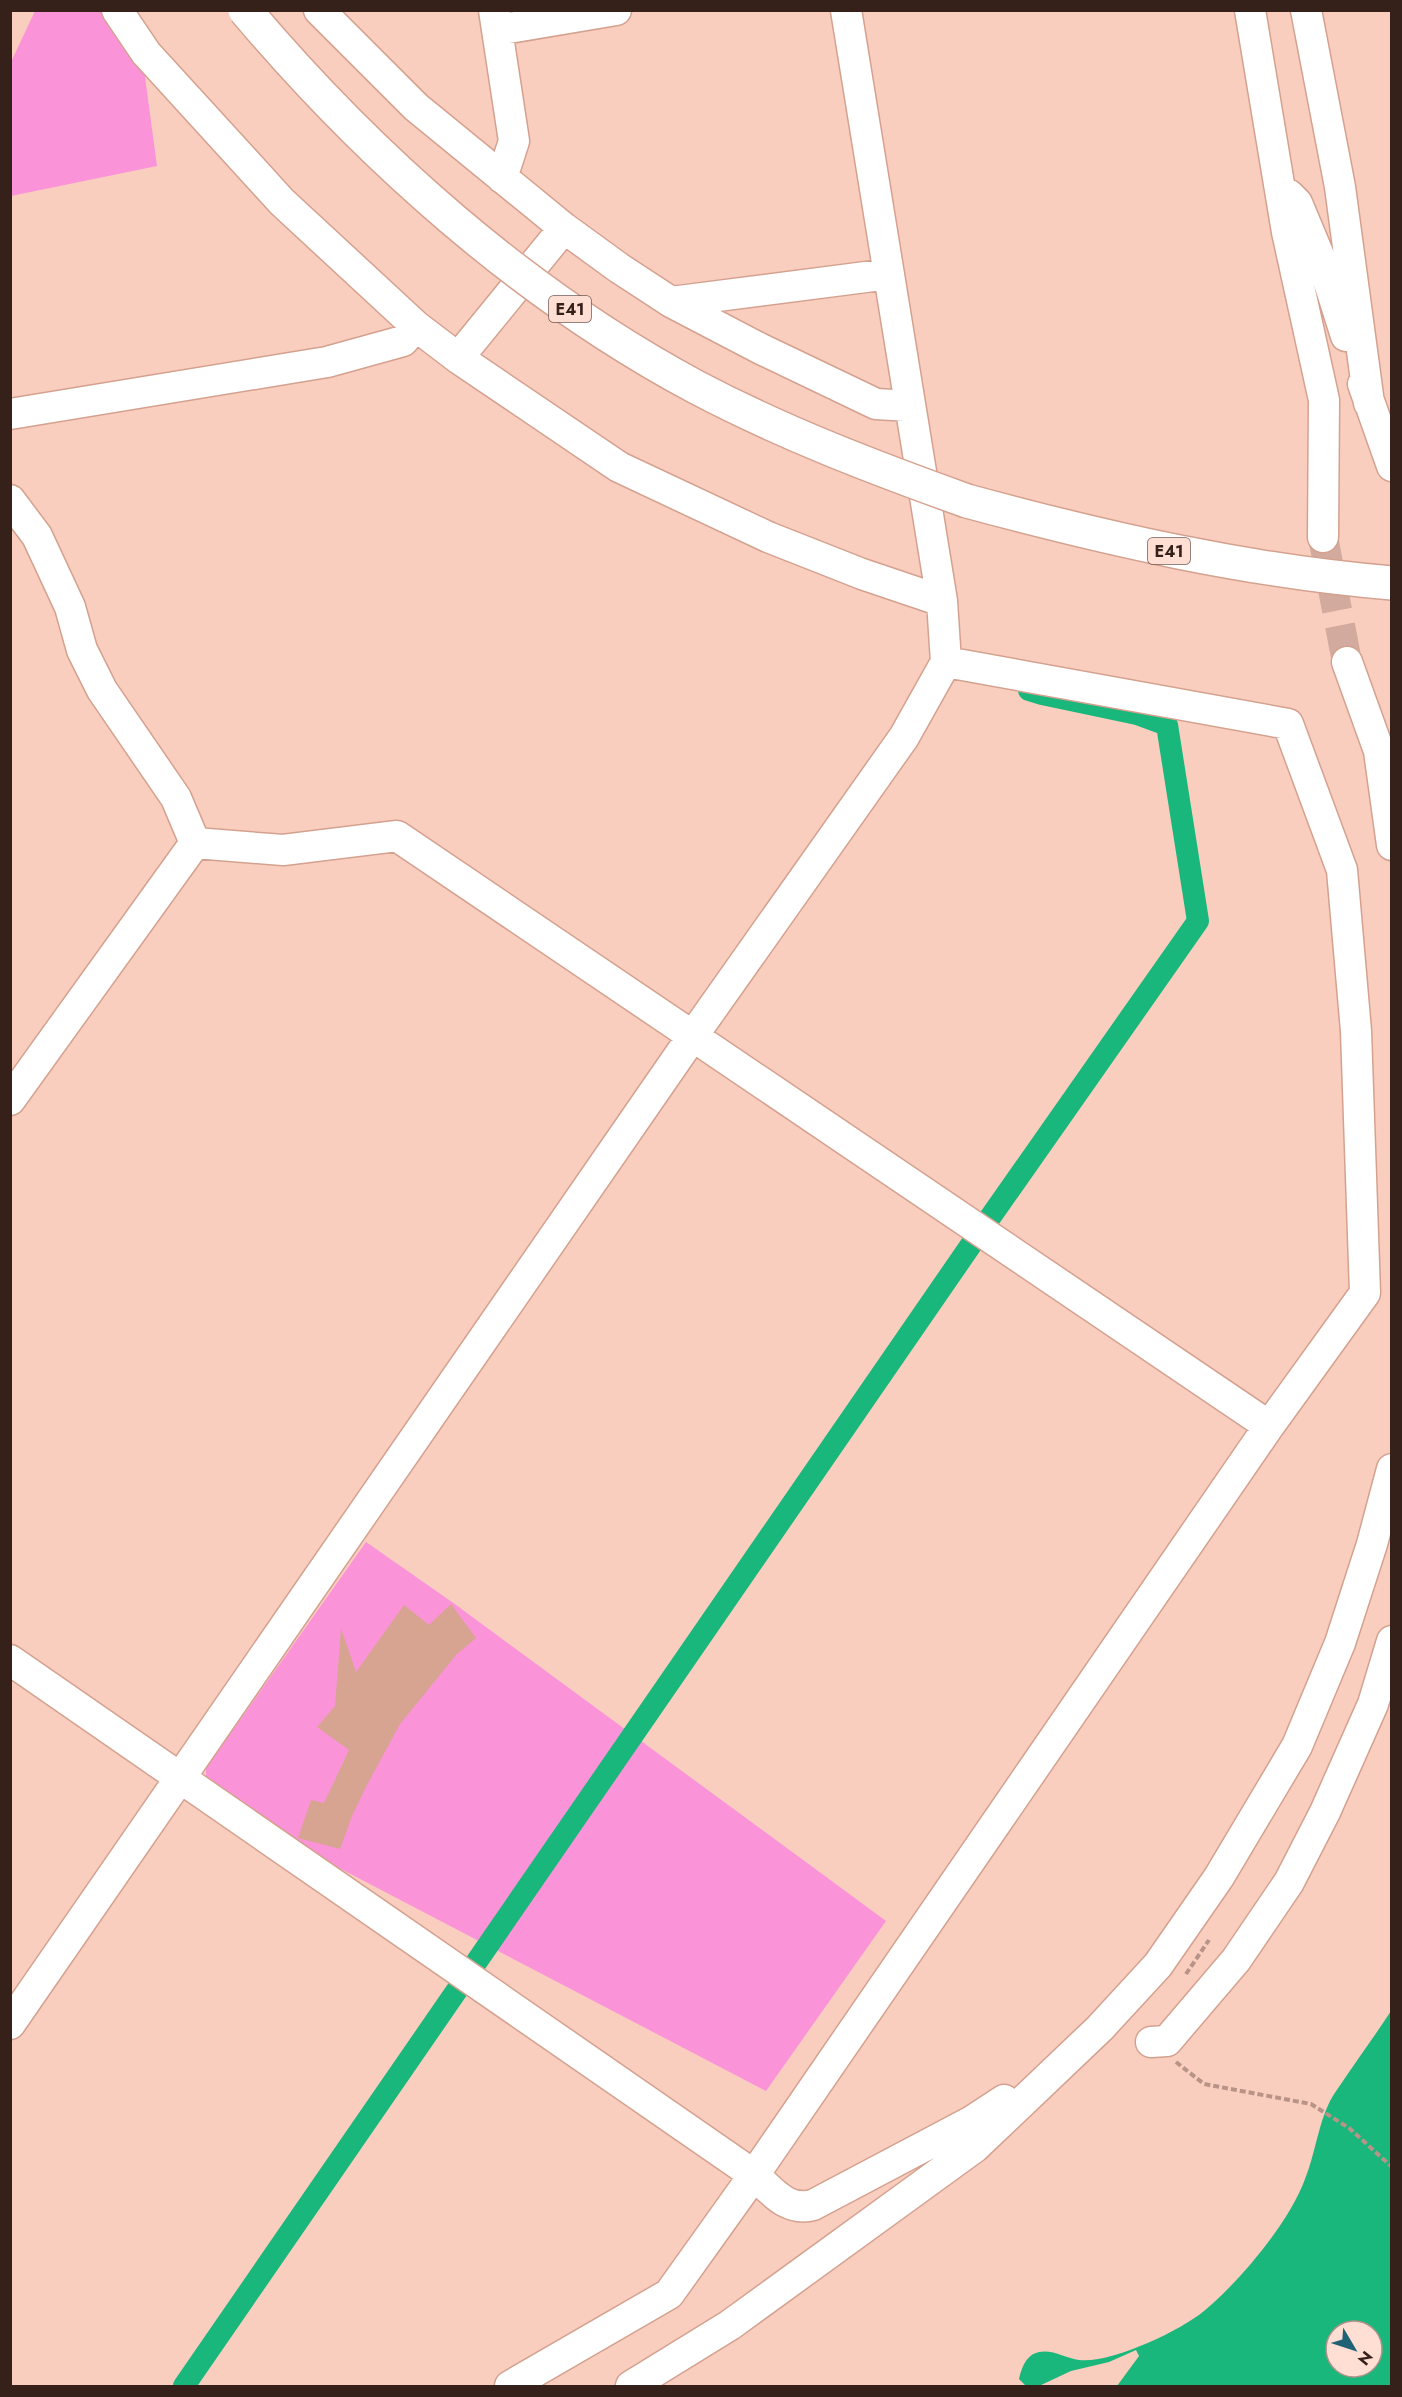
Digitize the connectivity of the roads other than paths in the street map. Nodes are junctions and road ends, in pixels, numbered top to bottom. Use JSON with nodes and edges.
{"nodes":[{"id":1,"x":117,"y":10,"type":"edge"},
{"id":2,"x":245,"y":10,"type":"edge"},
{"id":3,"x":319,"y":10,"type":"edge"},
{"id":4,"x":616,"y":10,"type":"edge"},
{"id":5,"x":846,"y":10,"type":"edge"},
{"id":6,"x":1250,"y":10,"type":"edge"},
{"id":7,"x":1306,"y":10,"type":"edge"},
{"id":8,"x":495,"y":20,"type":"edge"},
{"id":9,"x":502,"y":178,"type":"junction"},
{"id":10,"x":1279,"y":185,"type":"junction"},
{"id":11,"x":564,"y":228,"type":"junction"},
{"id":12,"x":889,"y":274,"type":"junction"},
{"id":13,"x":671,"y":302,"type":"junction"},
{"id":14,"x":416,"y":326,"type":"junction"},
{"id":15,"x":458,"y":358,"type":"junction"},
{"id":16,"x":1369,"y":403,"type":"junction"},
{"id":17,"x":910,"y":406,"type":"junction"},
{"id":18,"x":10,"y":414,"type":"edge"},
{"id":19,"x":1392,"y":466,"type":"edge"},
{"id":20,"x":10,"y":500,"type":"edge"},
{"id":21,"x":1323,"y":537,"type":"tunnel mouth"},
{"id":22,"x":1383,"y":583,"type":"edge"},
{"id":23,"x":942,"y":601,"type":"junction"},
{"id":24,"x":946,"y":662,"type":"junction"},
{"id":25,"x":1347,"y":662,"type":"tunnel mouth"},
{"id":26,"x":195,"y":843,"type":"junction"},
{"id":27,"x":1392,"y":845,"type":"edge"},
{"id":28,"x":692,"y":1036,"type":"junction"},
{"id":29,"x":10,"y":1101,"type":"edge"},
{"id":30,"x":1269,"y":1426,"type":"junction"},
{"id":31,"x":1392,"y":1469,"type":"edge"},
{"id":32,"x":1392,"y":1641,"type":"edge"},
{"id":33,"x":10,"y":1660,"type":"edge"},
{"id":34,"x":179,"y":1778,"type":"junction"},
{"id":35,"x":10,"y":2024,"type":"edge"},
{"id":36,"x":1151,"y":2042,"type":"road end"},
{"id":37,"x":1031,"y":2093,"type":"junction"},
{"id":38,"x":754,"y":2175,"type":"junction"},
{"id":39,"x":510,"y":2386,"type":"edge"},
{"id":40,"x":631,"y":2386,"type":"edge"}],
"edges":[{"from":1,"to":14,"type":"street"},
{"from":2,"to":22,"type":"highway","number":"E41","bridge":true},
{"from":3,"to":9,"type":"street"},
{"from":4,"to":8,"type":"street"},
{"from":5,"to":12,"type":"street"},
{"from":6,"to":10,"type":"street"},
{"from":7,"to":16,"type":"street"},
{"from":8,"to":9,"type":"street"},
{"from":9,"to":11,"type":"street"},
{"from":10,"to":16,"type":"street"},
{"from":10,"to":21,"type":"street"},
{"from":11,"to":13,"type":"street"},
{"from":11,"to":15,"type":"street"},
{"from":12,"to":13,"type":"street"},
{"from":12,"to":17,"type":"street"},
{"from":13,"to":17,"type":"street"},
{"from":14,"to":15,"type":"street"},
{"from":14,"to":18,"type":"street"},
{"from":15,"to":23,"type":"street"},
{"from":16,"to":19,"type":"street"},
{"from":17,"to":23,"type":"street"},
{"from":20,"to":26,"type":"street"},
{"from":23,"to":24,"type":"street"},
{"from":24,"to":28,"type":"street"},
{"from":24,"to":30,"type":"street"},
{"from":25,"to":27,"type":"street"},
{"from":26,"to":28,"type":"street"},
{"from":26,"to":29,"type":"street"},
{"from":28,"to":30,"type":"street"},
{"from":28,"to":34,"type":"street"},
{"from":30,"to":38,"type":"street"},
{"from":31,"to":37,"type":"street"},
{"from":32,"to":36,"type":"street"},
{"from":33,"to":34,"type":"street"},
{"from":34,"to":35,"type":"street"},
{"from":34,"to":38,"type":"street"},
{"from":37,"to":38,"type":"street"},
{"from":37,"to":40,"type":"street"},
{"from":38,"to":39,"type":"street"}]}
